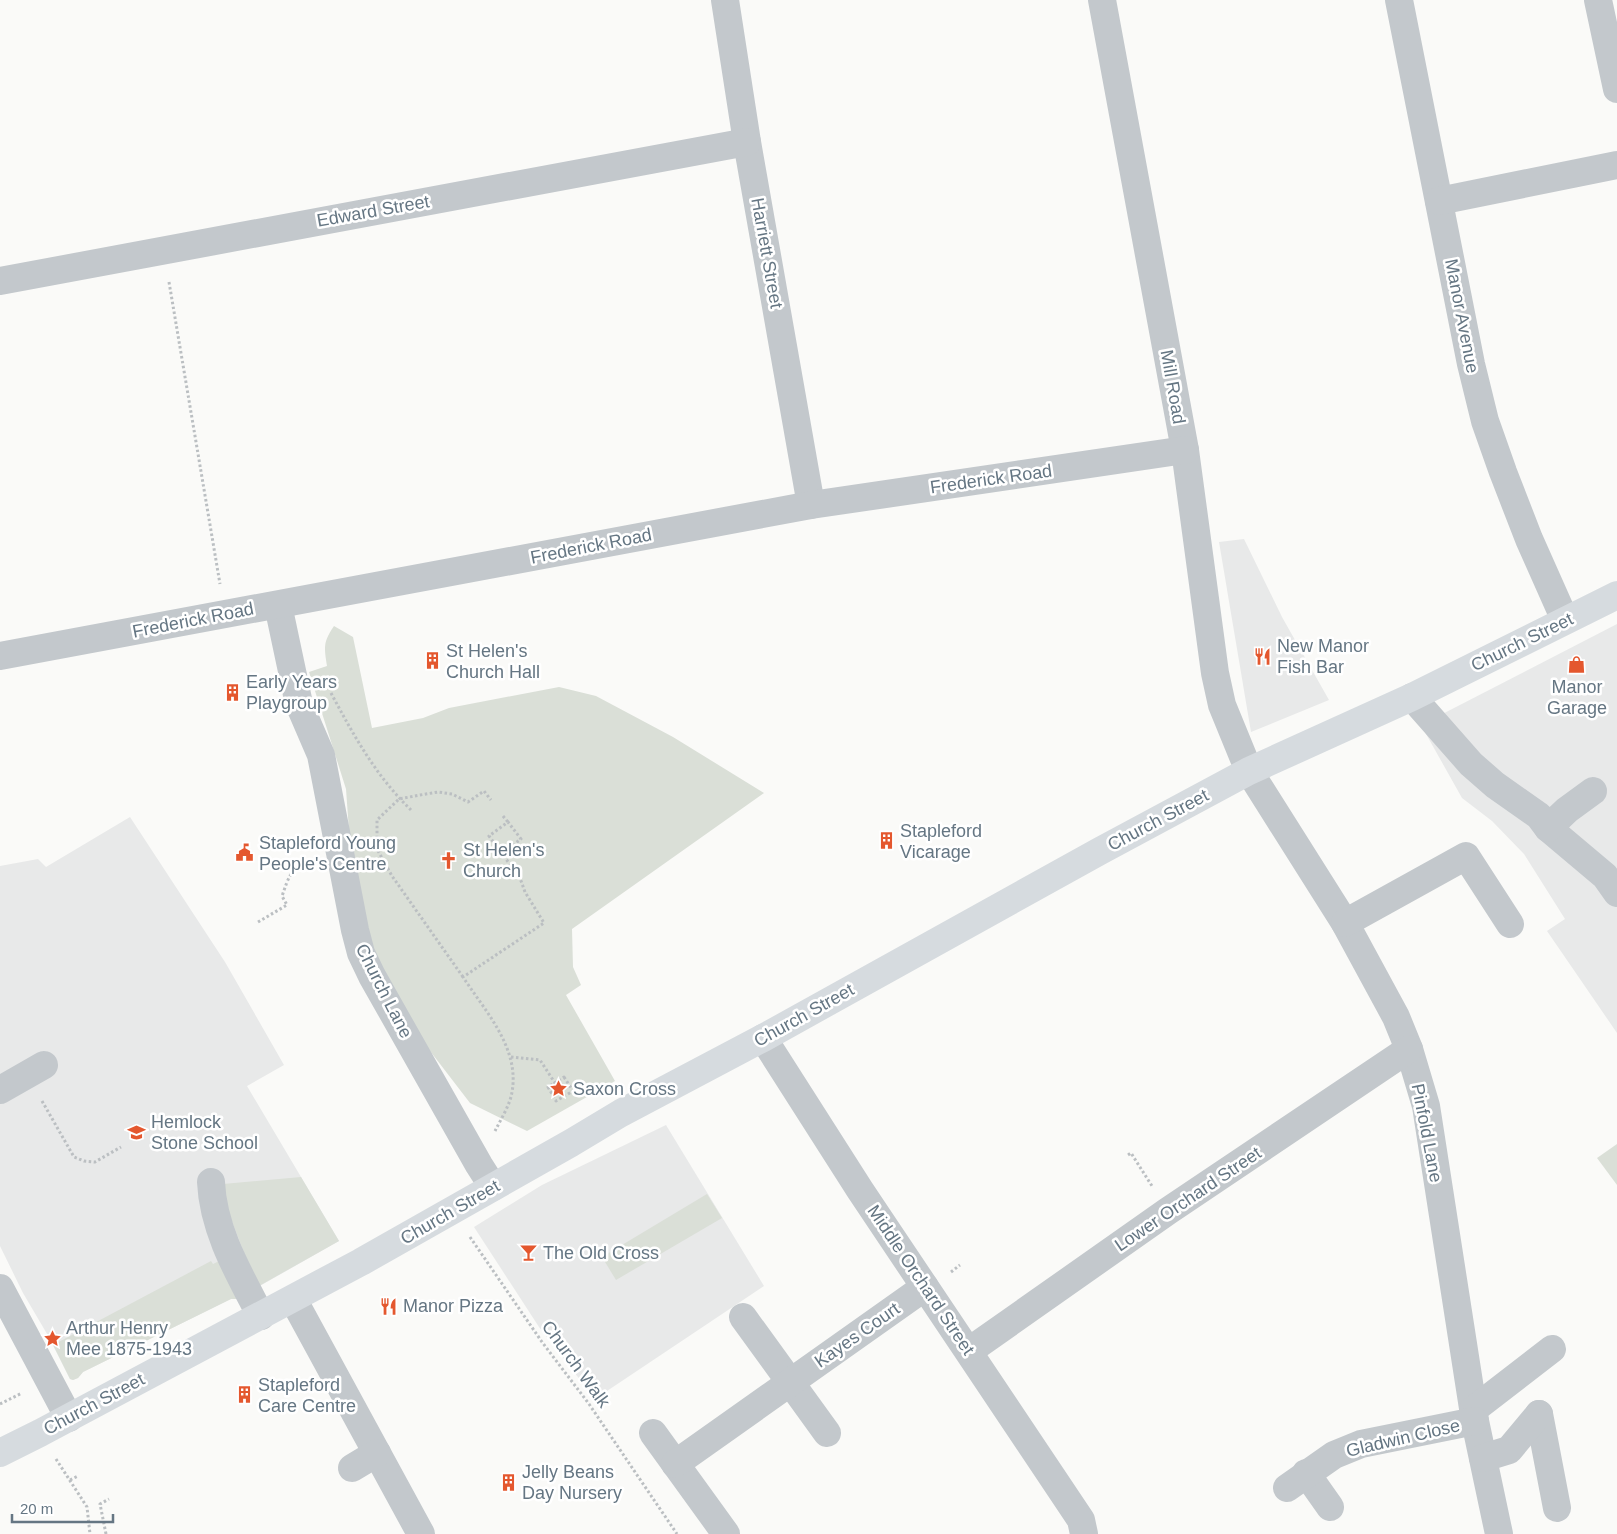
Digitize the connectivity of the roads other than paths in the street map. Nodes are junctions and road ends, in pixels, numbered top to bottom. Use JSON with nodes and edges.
{"nodes":[{"id":1,"x":725,"y":0,"type":"edge"},
{"id":2,"x":1102,"y":0,"type":"edge"},
{"id":3,"x":1399,"y":0,"type":"edge"},
{"id":4,"x":1598,"y":0,"type":"edge"},
{"id":5,"x":1617,"y":89,"type":"edge"},
{"id":6,"x":747,"y":142,"type":"junction"},
{"id":7,"x":1617,"y":165,"type":"edge"},
{"id":8,"x":1439,"y":201,"type":"junction"},
{"id":9,"x":0,"y":281,"type":"edge"},
{"id":10,"x":1185,"y":450,"type":"junction"},
{"id":11,"x":811,"y":505,"type":"junction"},
{"id":12,"x":1617,"y":595,"type":"edge"},
{"id":13,"x":278,"y":605,"type":"junction"},
{"id":14,"x":1565,"y":620,"type":"junction"},
{"id":15,"x":0,"y":656,"type":"edge"},
{"id":16,"x":1412,"y":696,"type":"junction"},
{"id":17,"x":1249,"y":771,"type":"junction"},
{"id":18,"x":1593,"y":791,"type":"dead end"},
{"id":19,"x":1548,"y":828,"type":"junction"},
{"id":20,"x":1617,"y":893,"type":"edge"},
{"id":21,"x":1345,"y":923,"type":"junction"},
{"id":22,"x":1510,"y":924,"type":"dead end"},
{"id":23,"x":763,"y":1038,"type":"junction"},
{"id":24,"x":1408,"y":1049,"type":"junction"},
{"id":25,"x":35,"y":1070,"type":"road end"},
{"id":26,"x":0,"y":1090,"type":"edge"},
{"id":27,"x":486,"y":1176,"type":"junction"},
{"id":28,"x":212,"y":1182,"type":"dead end"},
{"id":29,"x":925,"y":1287,"type":"junction"},
{"id":30,"x":0,"y":1288,"type":"edge"},
{"id":31,"x":293,"y":1299,"type":"junction"},
{"id":32,"x":261,"y":1316,"type":"junction"},
{"id":33,"x":743,"y":1317,"type":"dead end"},
{"id":34,"x":1552,"y":1349,"type":"dead end"},
{"id":35,"x":968,"y":1351,"type":"junction"},
{"id":36,"x":789,"y":1382,"type":"junction"},
{"id":37,"x":1474,"y":1416,"type":"junction"},
{"id":38,"x":69,"y":1418,"type":"junction"},
{"id":39,"x":652,"y":1433,"type":"dead end"},
{"id":40,"x":827,"y":1434,"type":"dead end"},
{"id":41,"x":0,"y":1453,"type":"edge"},
{"id":42,"x":377,"y":1453,"type":"junction"},
{"id":43,"x":1482,"y":1458,"type":"junction"},
{"id":44,"x":675,"y":1464,"type":"junction"},
{"id":45,"x":352,"y":1468,"type":"dead end"},
{"id":46,"x":1330,"y":1507,"type":"dead end"},
{"id":47,"x":1557,"y":1508,"type":"dead end"},
{"id":48,"x":1082,"y":1527,"type":"edge"},
{"id":49,"x":421,"y":1534,"type":"edge"},
{"id":50,"x":726,"y":1534,"type":"edge"},
{"id":51,"x":1499,"y":1534,"type":"edge"}],
"edges":[{"from":1,"to":6,"type":"street","name":"Harriett Street"},
{"from":2,"to":10,"type":"street","name":"Mill Road"},
{"from":3,"to":8,"type":"street","name":"Manor Avenue"},
{"from":4,"to":5,"type":"street"},
{"from":6,"to":9,"type":"street","name":"Edward Street"},
{"from":6,"to":11,"type":"street","name":"Harriett Street"},
{"from":7,"to":8,"type":"street"},
{"from":8,"to":14,"type":"street","name":"Manor Avenue"},
{"from":10,"to":11,"type":"street","name":"Frederick Road"},
{"from":10,"to":17,"type":"street","name":"Mill Road"},
{"from":11,"to":13,"type":"street","name":"Frederick Road"},
{"from":12,"to":14,"type":"main road","name":"Church Street"},
{"from":13,"to":15,"type":"street","name":"Frederick Road"},
{"from":13,"to":27,"type":"street","name":"Church Lane"},
{"from":14,"to":16,"type":"main road","name":"Church Street"},
{"from":16,"to":17,"type":"main road","name":"Church Street"},
{"from":16,"to":19,"type":"street"},
{"from":17,"to":21,"type":"street","name":"Pinfold Lane"},
{"from":17,"to":23,"type":"main road","name":"Church Street"},
{"from":18,"to":19,"type":"street"},
{"from":19,"to":20,"type":"street"},
{"from":21,"to":22,"type":"street"},
{"from":21,"to":24,"type":"street","name":"Pinfold Lane"},
{"from":23,"to":27,"type":"main road","name":"Church Street"},
{"from":23,"to":29,"type":"street","name":"Middle Orchard Street"},
{"from":24,"to":35,"type":"street","name":"Lower Orchard Street"},
{"from":24,"to":37,"type":"street","name":"Pinfold Lane"},
{"from":25,"to":26,"type":"street"},
{"from":27,"to":31,"type":"main road","name":"Church Street"},
{"from":28,"to":32,"type":"street"},
{"from":29,"to":35,"type":"street","name":"Middle Orchard Street"},
{"from":29,"to":36,"type":"street","name":"Kayes Court"},
{"from":30,"to":38,"type":"street"},
{"from":31,"to":32,"type":"main road","name":"Church Street"},
{"from":31,"to":42,"type":"street"},
{"from":32,"to":38,"type":"main road","name":"Church Street"},
{"from":33,"to":36,"type":"street"},
{"from":34,"to":37,"type":"street"},
{"from":35,"to":48,"type":"street","name":"Middle Orchard Street"},
{"from":36,"to":40,"type":"street"},
{"from":36,"to":44,"type":"street","name":"Kayes Court"},
{"from":37,"to":43,"type":"street","name":"Pinfold Lane"},
{"from":37,"to":46,"type":"street","name":"Gladwin Close"},
{"from":38,"to":41,"type":"main road","name":"Church Street"},
{"from":39,"to":44,"type":"street"},
{"from":42,"to":45,"type":"street"},
{"from":42,"to":49,"type":"street"},
{"from":43,"to":47,"type":"street"},
{"from":43,"to":51,"type":"street","name":"Pinfold Lane"},
{"from":44,"to":50,"type":"street"}]}
